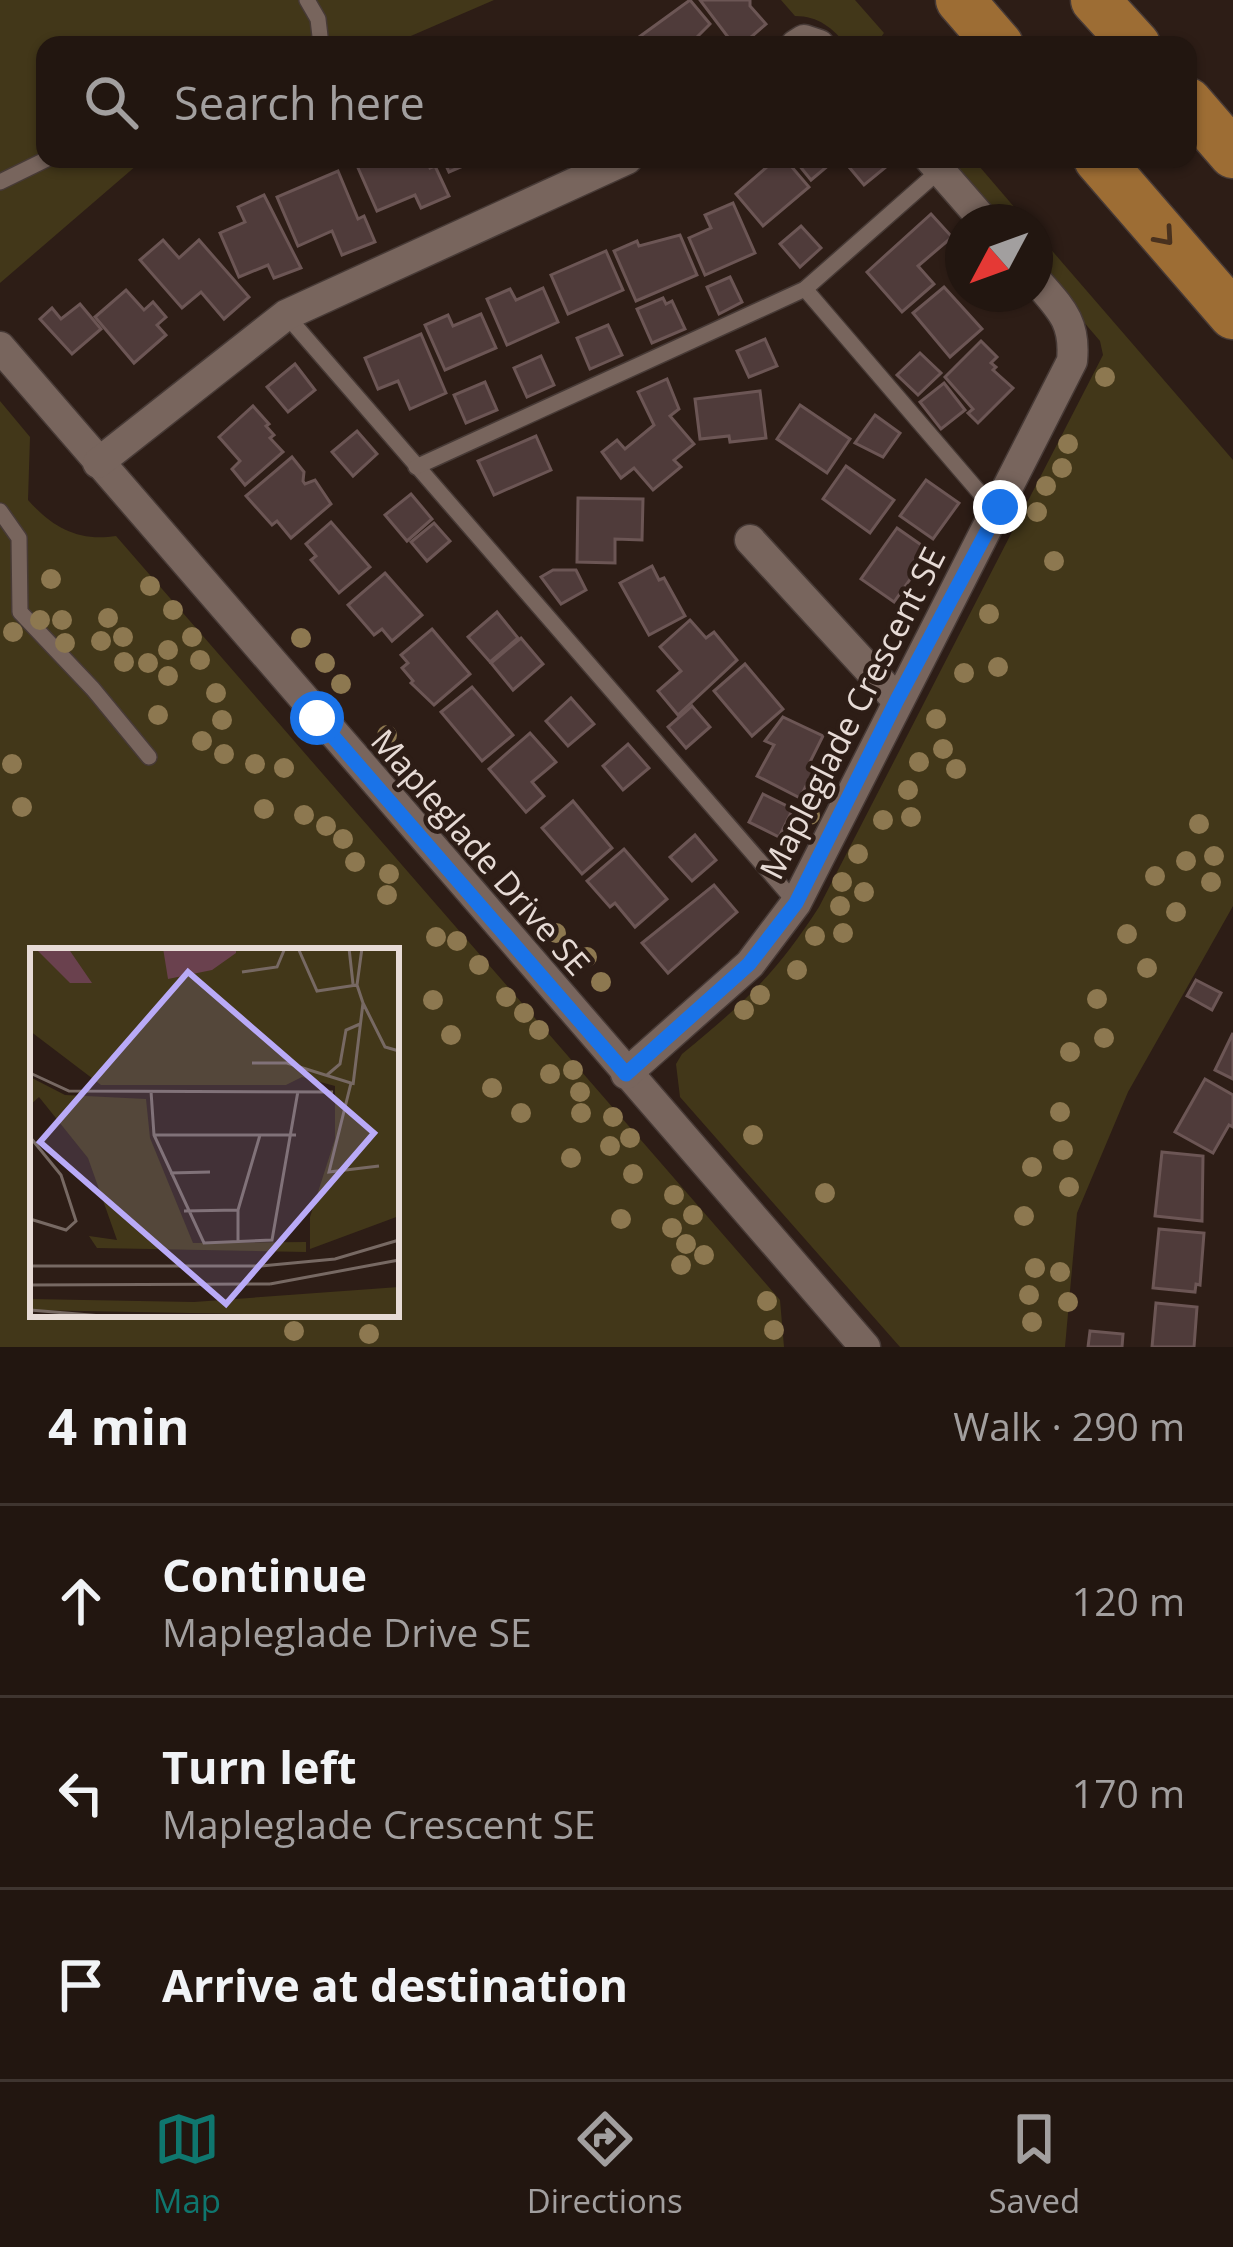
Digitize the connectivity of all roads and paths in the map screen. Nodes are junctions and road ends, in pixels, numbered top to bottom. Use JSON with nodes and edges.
{"nodes":[{"id":1,"x":307,"y":0,"type":"edge"},
{"id":2,"x":960,"y":0,"type":"edge"},
{"id":3,"x":1095,"y":0,"type":"edge"},
{"id":4,"x":320,"y":36,"type":"edge"},
{"id":5,"x":991,"y":36,"type":"edge"},
{"id":6,"x":1128,"y":36,"type":"edge"},
{"id":7,"x":1197,"y":113,"type":"edge"},
{"id":8,"x":1233,"y":154,"type":"edge"},
{"id":9,"x":36,"y":164,"type":"edge"},
{"id":10,"x":607,"y":168,"type":"edge"},
{"id":11,"x":932,"y":168,"type":"edge"},
{"id":12,"x":938,"y":168,"type":"edge"},
{"id":13,"x":1106,"y":168,"type":"edge"},
{"id":14,"x":0,"y":182,"type":"edge"},
{"id":15,"x":969,"y":204,"type":"edge"},
{"id":16,"x":805,"y":289,"type":"junction"},
{"id":17,"x":1053,"y":300,"type":"edge"},
{"id":18,"x":286,"y":315,"type":"junction"},
{"id":19,"x":1233,"y":315,"type":"edge"},
{"id":20,"x":0,"y":347,"type":"edge"},
{"id":21,"x":98,"y":464,"type":"junction"},
{"id":22,"x":416,"y":467,"type":"junction"},
{"id":23,"x":1000,"y":507,"type":"junction"},
{"id":24,"x":0,"y":511,"type":"edge"},
{"id":25,"x":749,"y":540,"type":"dead end"},
{"id":26,"x":897,"y":700,"type":"junction"},
{"id":27,"x":149,"y":757,"type":"dead end"},
{"id":28,"x":796,"y":903,"type":"junction"},
{"id":29,"x":626,"y":1074,"type":"junction"},
{"id":30,"x":865,"y":1347,"type":"edge"}],
"edges":[{"from":1,"to":4,"type":"lane"},
{"from":2,"to":5,"type":"main road"},
{"from":3,"to":6,"type":"main road"},
{"from":7,"to":8,"type":"main road"},
{"from":9,"to":14,"type":"lane"},
{"from":10,"to":18,"type":"street"},
{"from":11,"to":16,"type":"lane"},
{"from":12,"to":15,"type":"street"},
{"from":13,"to":19,"type":"main road","one_way":true},
{"from":16,"to":22,"type":"lane"},
{"from":16,"to":23,"type":"lane"},
{"from":17,"to":23,"type":"street","name":"Mapleglade Crescent SE"},
{"from":18,"to":21,"type":"street"},
{"from":18,"to":22,"type":"lane"},
{"from":20,"to":21,"type":"street","name":"Mapleglade Drive SE"},
{"from":21,"to":29,"type":"street","name":"Mapleglade Drive SE"},
{"from":22,"to":28,"type":"lane"},
{"from":23,"to":26,"type":"street","name":"Mapleglade Crescent SE"},
{"from":24,"to":27,"type":"lane"},
{"from":25,"to":26,"type":"street"},
{"from":26,"to":28,"type":"street","name":"Mapleglade Crescent SE"},
{"from":28,"to":29,"type":"street","name":"Mapleglade Crescent SE"},
{"from":29,"to":30,"type":"street","name":"Mapleglade Drive SE"}]}
